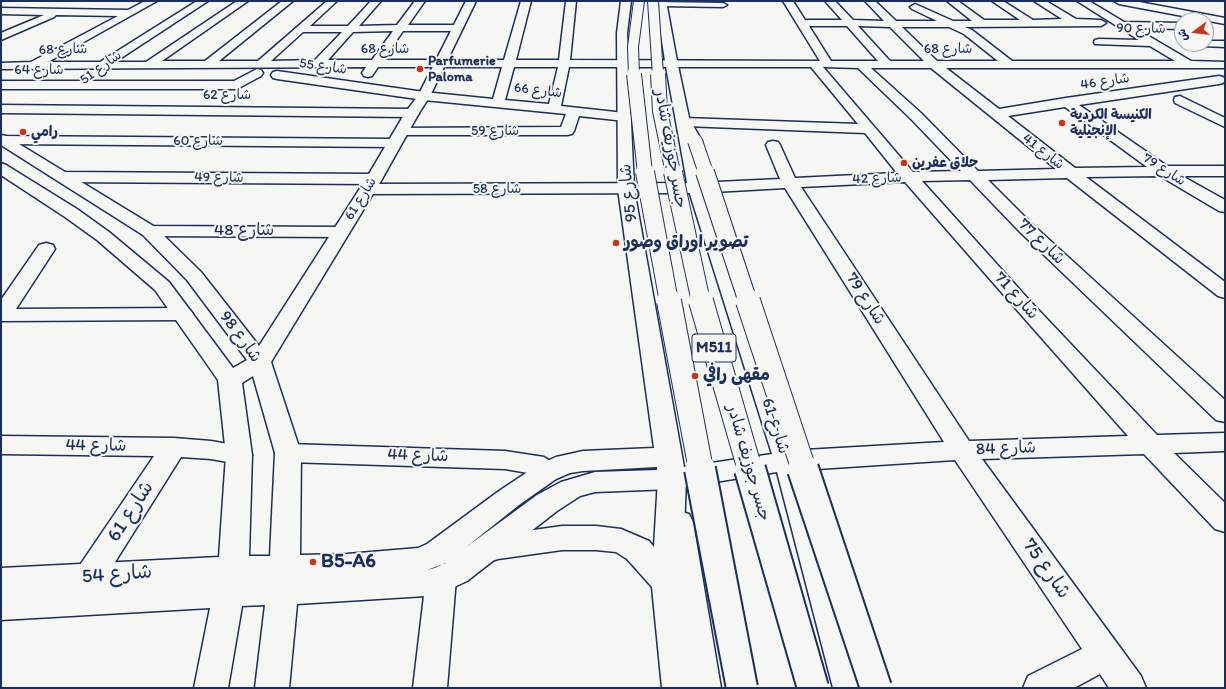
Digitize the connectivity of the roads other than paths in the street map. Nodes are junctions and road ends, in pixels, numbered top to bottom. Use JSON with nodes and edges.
{"nodes":[{"id":1,"x":23,"y":1,"type":"edge"},
{"id":2,"x":152,"y":1,"type":"edge"},
{"id":3,"x":203,"y":1,"type":"edge"},
{"id":4,"x":243,"y":1,"type":"edge"},
{"id":5,"x":288,"y":1,"type":"edge"},
{"id":6,"x":332,"y":1,"type":"edge"},
{"id":7,"x":376,"y":1,"type":"edge"},
{"id":8,"x":420,"y":1,"type":"edge"},
{"id":9,"x":471,"y":1,"type":"edge"},
{"id":10,"x":526,"y":1,"type":"edge"},
{"id":11,"x":571,"y":1,"type":"edge"},
{"id":12,"x":626,"y":1,"type":"edge"},
{"id":13,"x":639,"y":1,"type":"edge"},
{"id":14,"x":788,"y":1,"type":"edge"},
{"id":15,"x":830,"y":1,"type":"edge"},
{"id":16,"x":870,"y":1,"type":"edge"},
{"id":17,"x":952,"y":1,"type":"edge"},
{"id":18,"x":997,"y":1,"type":"edge"},
{"id":19,"x":1039,"y":1,"type":"edge"},
{"id":20,"x":1082,"y":1,"type":"edge"},
{"id":21,"x":1119,"y":1,"type":"edge"},
{"id":22,"x":659,"y":2,"type":"edge"},
{"id":23,"x":75,"y":4,"type":"dead end"},
{"id":24,"x":723,"y":5,"type":"dead end"},
{"id":25,"x":915,"y":7,"type":"dead end"},
{"id":26,"x":1,"y":11,"type":"edge"},
{"id":27,"x":57,"y":12,"type":"junction"},
{"id":28,"x":131,"y":13,"type":"junction"},
{"id":29,"x":1225,"y":16,"type":"edge"},
{"id":30,"x":1215,"y":19,"type":"junction"},
{"id":31,"x":1225,"y":21,"type":"edge"},
{"id":32,"x":1074,"y":22,"type":"junction"},
{"id":33,"x":802,"y":23,"type":"junction"},
{"id":34,"x":851,"y":23,"type":"junction"},
{"id":35,"x":893,"y":23,"type":"junction"},
{"id":36,"x":981,"y":23,"type":"junction"},
{"id":37,"x":1101,"y":23,"type":"dead end"},
{"id":38,"x":953,"y":24,"type":"junction"},
{"id":39,"x":1124,"y":25,"type":"junction"},
{"id":40,"x":1174,"y":26,"type":"edge"},
{"id":41,"x":1214,"y":27,"type":"edge"},
{"id":42,"x":1225,"y":27,"type":"edge"},
{"id":43,"x":402,"y":28,"type":"junction"},
{"id":44,"x":458,"y":28,"type":"junction"},
{"id":45,"x":1032,"y":28,"type":"junction"},
{"id":46,"x":301,"y":29,"type":"junction"},
{"id":47,"x":351,"y":29,"type":"junction"},
{"id":48,"x":1050,"y":34,"type":"dead end"},
{"id":49,"x":1,"y":37,"type":"edge"},
{"id":50,"x":1099,"y":42,"type":"dead end"},
{"id":51,"x":1154,"y":43,"type":"junction"},
{"id":52,"x":1174,"y":43,"type":"edge"},
{"id":53,"x":1214,"y":44,"type":"edge"},
{"id":54,"x":1225,"y":44,"type":"edge"},
{"id":55,"x":442,"y":63,"type":"junction"},
{"id":56,"x":318,"y":64,"type":"junction"},
{"id":57,"x":375,"y":64,"type":"junction"},
{"id":58,"x":509,"y":64,"type":"junction"},
{"id":59,"x":563,"y":64,"type":"junction"},
{"id":60,"x":623,"y":64,"type":"junction"},
{"id":61,"x":672,"y":64,"type":"junction"},
{"id":62,"x":821,"y":64,"type":"junction"},
{"id":63,"x":887,"y":64,"type":"junction"},
{"id":64,"x":934,"y":64,"type":"junction"},
{"id":65,"x":1009,"y":64,"type":"junction"},
{"id":66,"x":102,"y":65,"type":"junction"},
{"id":67,"x":149,"y":65,"type":"junction"},
{"id":68,"x":213,"y":65,"type":"junction"},
{"id":69,"x":862,"y":65,"type":"junction"},
{"id":70,"x":1189,"y":65,"type":"junction"},
{"id":71,"x":1225,"y":65,"type":"edge"},
{"id":72,"x":1,"y":66,"type":"edge"},
{"id":73,"x":33,"y":66,"type":"junction"},
{"id":74,"x":259,"y":68,"type":"junction"},
{"id":75,"x":1222,"y":82,"type":"edge"},
{"id":76,"x":78,"y":84,"type":"junction"},
{"id":77,"x":1,"y":85,"type":"edge"},
{"id":78,"x":356,"y":87,"type":"junction"},
{"id":79,"x":424,"y":96,"type":"junction"},
{"id":80,"x":1180,"y":100,"type":"dead end"},
{"id":81,"x":1066,"y":102,"type":"junction"},
{"id":82,"x":498,"y":103,"type":"junction"},
{"id":83,"x":1,"y":109,"type":"edge"},
{"id":84,"x":554,"y":109,"type":"junction"},
{"id":85,"x":42,"y":110,"type":"junction"},
{"id":86,"x":573,"y":112,"type":"junction"},
{"id":87,"x":412,"y":113,"type":"junction"},
{"id":88,"x":995,"y":114,"type":"junction"},
{"id":89,"x":624,"y":118,"type":"junction"},
{"id":90,"x":25,"y":121,"type":"dead end"},
{"id":91,"x":1225,"y":123,"type":"edge"},
{"id":92,"x":869,"y":129,"type":"junction"},
{"id":93,"x":689,"y":132,"type":"junction"},
{"id":94,"x":4,"y":136,"type":"edge"},
{"id":95,"x":398,"y":137,"type":"junction"},
{"id":96,"x":773,"y":145,"type":"dead end"},
{"id":97,"x":1163,"y":170,"type":"junction"},
{"id":98,"x":1225,"y":171,"type":"edge"},
{"id":99,"x":3,"y":172,"type":"edge"},
{"id":100,"x":1072,"y":174,"type":"junction"},
{"id":101,"x":975,"y":176,"type":"junction"},
{"id":102,"x":64,"y":177,"type":"junction"},
{"id":103,"x":909,"y":178,"type":"junction"},
{"id":104,"x":789,"y":182,"type":"junction"},
{"id":105,"x":371,"y":184,"type":"junction"},
{"id":106,"x":696,"y":188,"type":"junction"},
{"id":107,"x":626,"y":189,"type":"junction"},
{"id":108,"x":1225,"y":207,"type":"edge"},
{"id":109,"x":149,"y":231,"type":"junction"},
{"id":110,"x":340,"y":232,"type":"junction"},
{"id":111,"x":46,"y":249,"type":"dead end"},
{"id":112,"x":1225,"y":292,"type":"edge"},
{"id":113,"x":183,"y":314,"type":"junction"},
{"id":114,"x":1,"y":315,"type":"edge"},
{"id":115,"x":260,"y":362,"type":"junction"},
{"id":116,"x":230,"y":380,"type":"junction"},
{"id":117,"x":1225,"y":414,"type":"edge"},
{"id":118,"x":1225,"y":442,"type":"edge"},
{"id":119,"x":1,"y":445,"type":"edge"},
{"id":120,"x":1151,"y":445,"type":"junction"},
{"id":121,"x":174,"y":448,"type":"junction"},
{"id":122,"x":962,"y":450,"type":"junction"},
{"id":123,"x":288,"y":453,"type":"junction"},
{"id":124,"x":238,"y":455,"type":"junction"},
{"id":125,"x":787,"y":461,"type":"junction"},
{"id":126,"x":671,"y":468,"type":"junction"},
{"id":127,"x":546,"y":472,"type":"junction"},
{"id":128,"x":1225,"y":521,"type":"edge"},
{"id":129,"x":482,"y":552,"type":"junction"},
{"id":130,"x":89,"y":577,"type":"junction"},
{"id":131,"x":441,"y":579,"type":"junction"},
{"id":132,"x":284,"y":580,"type":"junction"},
{"id":133,"x":1,"y":581,"type":"edge"},
{"id":134,"x":231,"y":581,"type":"junction"},
{"id":135,"x":668,"y":583,"type":"junction"},
{"id":136,"x":1,"y":606,"type":"edge"},
{"id":137,"x":1105,"y":654,"type":"junction"},
{"id":138,"x":211,"y":688,"type":"edge"},
{"id":139,"x":272,"y":688,"type":"edge"},
{"id":140,"x":430,"y":688,"type":"edge"},
{"id":141,"x":679,"y":688,"type":"edge"},
{"id":142,"x":704,"y":688,"type":"edge"},
{"id":143,"x":742,"y":688,"type":"edge"},
{"id":144,"x":813,"y":688,"type":"edge"},
{"id":145,"x":850,"y":688,"type":"edge"},
{"id":146,"x":876,"y":688,"type":"edge"},
{"id":147,"x":1040,"y":688,"type":"edge"},
{"id":148,"x":1130,"y":688,"type":"edge"}],
"edges":[{"from":1,"to":26,"type":"main road"},
{"from":2,"to":28,"type":"main road"},
{"from":3,"to":66,"type":"main road","name":"شارع 51"},
{"from":4,"to":67,"type":"main road"},
{"from":5,"to":68,"type":"main road"},
{"from":6,"to":46,"type":"main road","name":"شارع 55"},
{"from":7,"to":47,"type":"main road"},
{"from":8,"to":43,"type":"main road"},
{"from":9,"to":44,"type":"main road","name":"شارع 61"},
{"from":10,"to":58,"type":"main road"},
{"from":11,"to":59,"type":"main road"},
{"from":12,"to":60,"type":"main road","name":"شارع 95"},
{"from":13,"to":143,"type":"main road","name":"جسر جوزيف شادر","number":"M511","bridge":true},
{"from":14,"to":33,"type":"main road","name":"شارع 71"},
{"from":15,"to":34,"type":"main road"},
{"from":16,"to":35,"type":"main road","name":"شارع 41"},
{"from":17,"to":36,"type":"main road"},
{"from":18,"to":45,"type":"main road"},
{"from":19,"to":32,"type":"main road"},
{"from":20,"to":39,"type":"main road"},
{"from":21,"to":30,"type":"main road"},
{"from":22,"to":24,"type":"lane"},
{"from":22,"to":61,"type":"main road","name":"شارع 61"},
{"from":22,"to":144,"type":"main road","name":"جسر جوزيف شادر","number":"M511","bridge":true},
{"from":23,"to":27,"type":"main road"},
{"from":25,"to":38,"type":"main road"},
{"from":26,"to":27,"type":"main road"},
{"from":27,"to":28,"type":"main road"},
{"from":27,"to":49,"type":"main road"},
{"from":28,"to":73,"type":"main road"},
{"from":29,"to":30,"type":"main road"},
{"from":30,"to":31,"type":"main road"},
{"from":32,"to":37,"type":"main road"},
{"from":32,"to":45,"type":"main road"},
{"from":32,"to":48,"type":"main road"},
{"from":33,"to":34,"type":"main road"},
{"from":33,"to":62,"type":"main road","name":"شارع 71"},
{"from":34,"to":35,"type":"main road"},
{"from":34,"to":63,"type":"main road"},
{"from":35,"to":38,"type":"main road"},
{"from":35,"to":64,"type":"main road","name":"شارع 41"},
{"from":36,"to":38,"type":"main road"},
{"from":36,"to":45,"type":"main road"},
{"from":38,"to":65,"type":"main road"},
{"from":39,"to":40,"type":"main road"},
{"from":39,"to":51,"type":"main road"},
{"from":41,"to":42,"type":"main road"},
{"from":43,"to":44,"type":"main road"},
{"from":43,"to":47,"type":"main road"},
{"from":43,"to":57,"type":"main road"},
{"from":44,"to":55,"type":"main road","name":"شارع 61"},
{"from":46,"to":47,"type":"main road"},
{"from":46,"to":74,"type":"main road","name":"شارع 55"},
{"from":47,"to":56,"type":"main road"},
{"from":50,"to":51,"type":"main road","name":"شارع 90"},
{"from":51,"to":52,"type":"main road","name":"شارع 90"},
{"from":51,"to":70,"type":"main road"},
{"from":53,"to":54,"type":"main road"},
{"from":55,"to":57,"type":"main road","name":"شارع 68"},
{"from":55,"to":58,"type":"main road","name":"شارع 68"},
{"from":55,"to":79,"type":"main road","name":"شارع 61"},
{"from":56,"to":57,"type":"main road","name":"شارع 68"},
{"from":56,"to":74,"type":"main road","name":"شارع 68"},
{"from":57,"to":78,"type":"main road"},
{"from":58,"to":59,"type":"main road","name":"شارع 68"},
{"from":58,"to":82,"type":"main road"},
{"from":59,"to":60,"type":"main road","name":"شارع 68"},
{"from":59,"to":84,"type":"main road"},
{"from":60,"to":61,"type":"main road","name":"شارع 68"},
{"from":60,"to":89,"type":"main road","name":"شارع 95"},
{"from":61,"to":62,"type":"main road","name":"شارع 68"},
{"from":61,"to":93,"type":"main road","name":"شارع 61"},
{"from":62,"to":69,"type":"main road","name":"شارع 68"},
{"from":62,"to":92,"type":"main road","name":"شارع 71"},
{"from":63,"to":64,"type":"main road","name":"شارع 68"},
{"from":63,"to":69,"type":"main road","name":"شارع 68"},
{"from":64,"to":65,"type":"main road","name":"شارع 68"},
{"from":64,"to":88,"type":"main road","name":"شارع 41"},
{"from":65,"to":70,"type":"main road","name":"شارع 68"},
{"from":66,"to":67,"type":"main road","name":"شارع 68"},
{"from":66,"to":73,"type":"main road","name":"شارع 68"},
{"from":66,"to":76,"type":"main road","name":"شارع 51"},
{"from":67,"to":68,"type":"main road","name":"شارع 68"},
{"from":68,"to":74,"type":"main road","name":"شارع 55"},
{"from":69,"to":101,"type":"main road","name":"شارع 77"},
{"from":70,"to":71,"type":"main road","name":"شارع 68"},
{"from":70,"to":75,"type":"main road"},
{"from":72,"to":73,"type":"main road","name":"شارع 68"},
{"from":74,"to":76,"type":"main road","name":"شارع 64"},
{"from":74,"to":78,"type":"main road","name":"شارع 55"},
{"from":75,"to":81,"type":"main road","name":"شارع 46"},
{"from":76,"to":77,"type":"main road","name":"شارع 64"},
{"from":76,"to":85,"type":"main road","name":"شارع 51"},
{"from":78,"to":79,"type":"main road","name":"شارع 55"},
{"from":79,"to":82,"type":"main road","name":"شارع 66"},
{"from":79,"to":87,"type":"main road","name":"شارع 61"},
{"from":80,"to":91,"type":"main road"},
{"from":81,"to":88,"type":"main road","name":"شارع 46"},
{"from":81,"to":97,"type":"main road","name":"شارع 79"},
{"from":82,"to":84,"type":"main road","name":"شارع 66"},
{"from":83,"to":85,"type":"main road","name":"شارع 62"},
{"from":84,"to":86,"type":"main road","name":"شارع 66"},
{"from":85,"to":87,"type":"main road","name":"شارع 62"},
{"from":85,"to":90,"type":"main road","name":"شارع 51"},
{"from":86,"to":89,"type":"main road","name":"شارع 66"},
{"from":86,"to":95,"type":"main road","name":"شارع 59"},
{"from":87,"to":95,"type":"main road","name":"شارع 61"},
{"from":88,"to":100,"type":"main road","name":"شارع 41"},
{"from":89,"to":107,"type":"main road","name":"شارع 95"},
{"from":92,"to":93,"type":"main road"},
{"from":92,"to":103,"type":"main road","name":"شارع 71"},
{"from":93,"to":106,"type":"main road","name":"شارع 61"},
{"from":93,"to":146,"type":"main road","bridge":true},
{"from":94,"to":95,"type":"main road","name":"شارع 60"},
{"from":94,"to":102,"type":"main road","name":"شارع 98"},
{"from":95,"to":105,"type":"main road","name":"شارع 61"},
{"from":96,"to":104,"type":"main road","name":"شارع 79"},
{"from":97,"to":98,"type":"main road","name":"شارع 42"},
{"from":97,"to":100,"type":"main road","name":"شارع 42"},
{"from":97,"to":108,"type":"main road","name":"شارع 79"},
{"from":99,"to":113,"type":"main road","name":"شارع 98"},
{"from":100,"to":101,"type":"main road","name":"شارع 42"},
{"from":100,"to":112,"type":"main road","name":"شارع 41"},
{"from":101,"to":103,"type":"main road","name":"شارع 42"},
{"from":101,"to":117,"type":"main road","name":"شارع 77"},
{"from":102,"to":105,"type":"main road","name":"شارع 49"},
{"from":102,"to":109,"type":"main road","name":"شارع 98"},
{"from":103,"to":104,"type":"main road","name":"شارع 42"},
{"from":103,"to":120,"type":"main road","name":"شارع 71"},
{"from":104,"to":106,"type":"main road","name":"شارع 42"},
{"from":104,"to":122,"type":"main road","name":"شارع 79"},
{"from":105,"to":107,"type":"main road","name":"شارع 58"},
{"from":105,"to":110,"type":"main road","name":"شارع 61"},
{"from":106,"to":107,"type":"main road","name":"شارع 42"},
{"from":106,"to":125,"type":"main road","name":"شارع 61"},
{"from":107,"to":126,"type":"main road","name":"شارع 95"},
{"from":109,"to":110,"type":"main road","name":"شارع 48"},
{"from":109,"to":115,"type":"main road","name":"شارع 98"},
{"from":110,"to":115,"type":"main road","name":"شارع 61"},
{"from":111,"to":114,"type":"main road"},
{"from":113,"to":114,"type":"main road"},
{"from":113,"to":116,"type":"main road","name":"شارع 98"},
{"from":115,"to":116,"type":"main road","name":"شارع 61"},
{"from":115,"to":123,"type":"main road","name":"شارع 98"},
{"from":116,"to":124,"type":"main road","name":"شارع 98"},
{"from":118,"to":120,"type":"main road","name":"شارع 84"},
{"from":119,"to":121,"type":"main road","name":"شارع 44"},
{"from":120,"to":122,"type":"main road","name":"شارع 84"},
{"from":120,"to":128,"type":"main road","name":"شارع 71"},
{"from":121,"to":124,"type":"main road","name":"شارع 44"},
{"from":121,"to":130,"type":"main road","name":"شارع 61"},
{"from":122,"to":125,"type":"main road","name":"شارع 84"},
{"from":122,"to":137,"type":"main road","name":"شارع 75"},
{"from":123,"to":127,"type":"main road","name":"شارع 44"},
{"from":123,"to":132,"type":"main road","name":"شارع 98"},
{"from":124,"to":134,"type":"main road","name":"شارع 98"},
{"from":125,"to":126,"type":"main road","name":"شارع 84"},
{"from":125,"to":145,"type":"main road","name":"شارع 61"},
{"from":126,"to":127,"type":"main road"},
{"from":126,"to":129,"type":"main road"},
{"from":126,"to":135,"type":"main road"},
{"from":126,"to":142,"type":"main road"},
{"from":127,"to":132,"type":"main road"},
{"from":129,"to":131,"type":"main road"},
{"from":129,"to":135,"type":"main road"},
{"from":130,"to":133,"type":"main road","name":"شارع 54"},
{"from":130,"to":134,"type":"main road","name":"شارع 54"},
{"from":131,"to":132,"type":"main road"},
{"from":131,"to":140,"type":"main road"},
{"from":132,"to":134,"type":"main road"},
{"from":132,"to":139,"type":"main road","name":"شارع 98"},
{"from":134,"to":136,"type":"main road","name":"شارع 54"},
{"from":134,"to":138,"type":"main road","name":"شارع 98"},
{"from":135,"to":141,"type":"main road"},
{"from":137,"to":147,"type":"main road"},
{"from":137,"to":148,"type":"main road","name":"شارع 75"}]}
